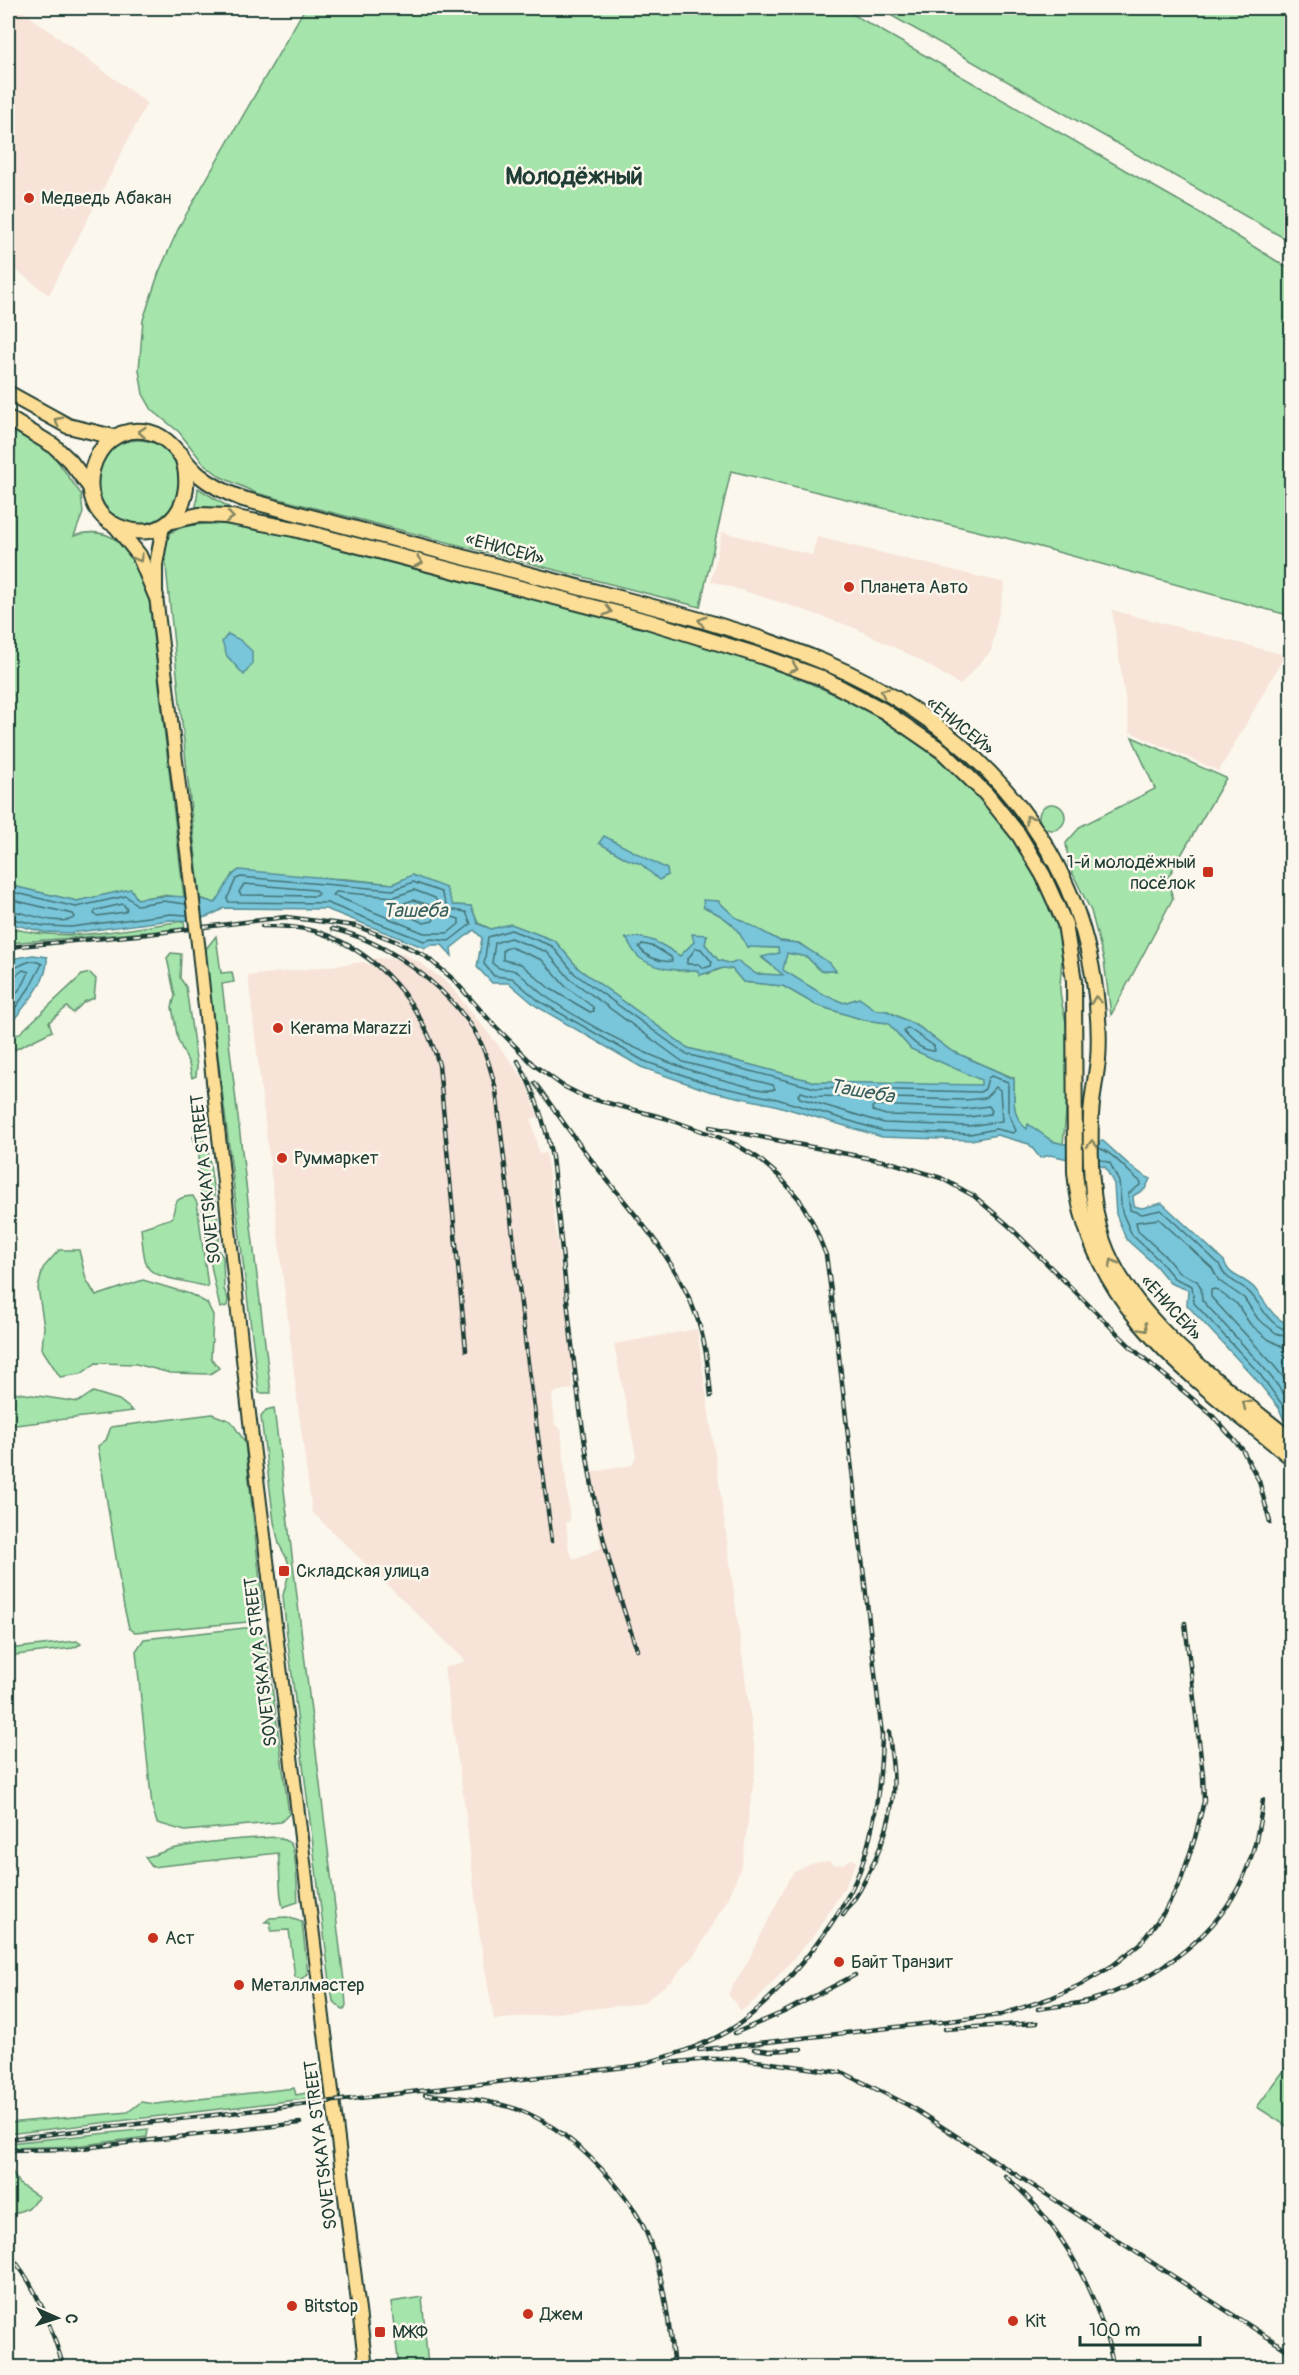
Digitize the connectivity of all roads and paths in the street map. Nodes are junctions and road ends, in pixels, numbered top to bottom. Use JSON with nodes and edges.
{"nodes":[{"id":1,"x":8,"y":393,"type":"edge"},
{"id":2,"x":8,"y":418,"type":"edge"},
{"id":3,"x":114,"y":437,"type":"junction"},
{"id":4,"x":181,"y":454,"type":"junction"},
{"id":5,"x":90,"y":487,"type":"junction"},
{"id":6,"x":167,"y":523,"type":"junction"},
{"id":7,"x":115,"y":525,"type":"junction"},
{"id":8,"x":156,"y":596,"type":"junction"},
{"id":9,"x":1292,"y":1441,"type":"edge"},
{"id":10,"x":1292,"y":1458,"type":"edge"},
{"id":11,"x":366,"y":2367,"type":"edge"}],
"edges":[{"from":3,"to":1,"type":"highway","name":"«ЕНИСЕЙ»","one_way":true},
{"from":2,"to":5,"type":"highway"},
{"from":4,"to":3,"type":"highway","name":"«ЕНИСЕЙ»","one_way":true},
{"from":3,"to":5,"type":"highway"},
{"from":4,"to":6,"type":"highway"},
{"from":9,"to":4,"type":"highway","name":"«ЕНИСЕЙ»","one_way":true},
{"from":5,"to":7,"type":"highway"},
{"from":6,"to":7,"type":"highway","name":"«ЕНИСЕЙ»"},
{"from":6,"to":8,"type":"main road","name":"SOVETSKAYA STREET"},
{"from":6,"to":10,"type":"highway","name":"«ЕНИСЕЙ»","one_way":true},
{"from":7,"to":8,"type":"highway","one_way":true},
{"from":8,"to":11,"type":"main road","name":"SOVETSKAYA STREET","bridge":true}]}
